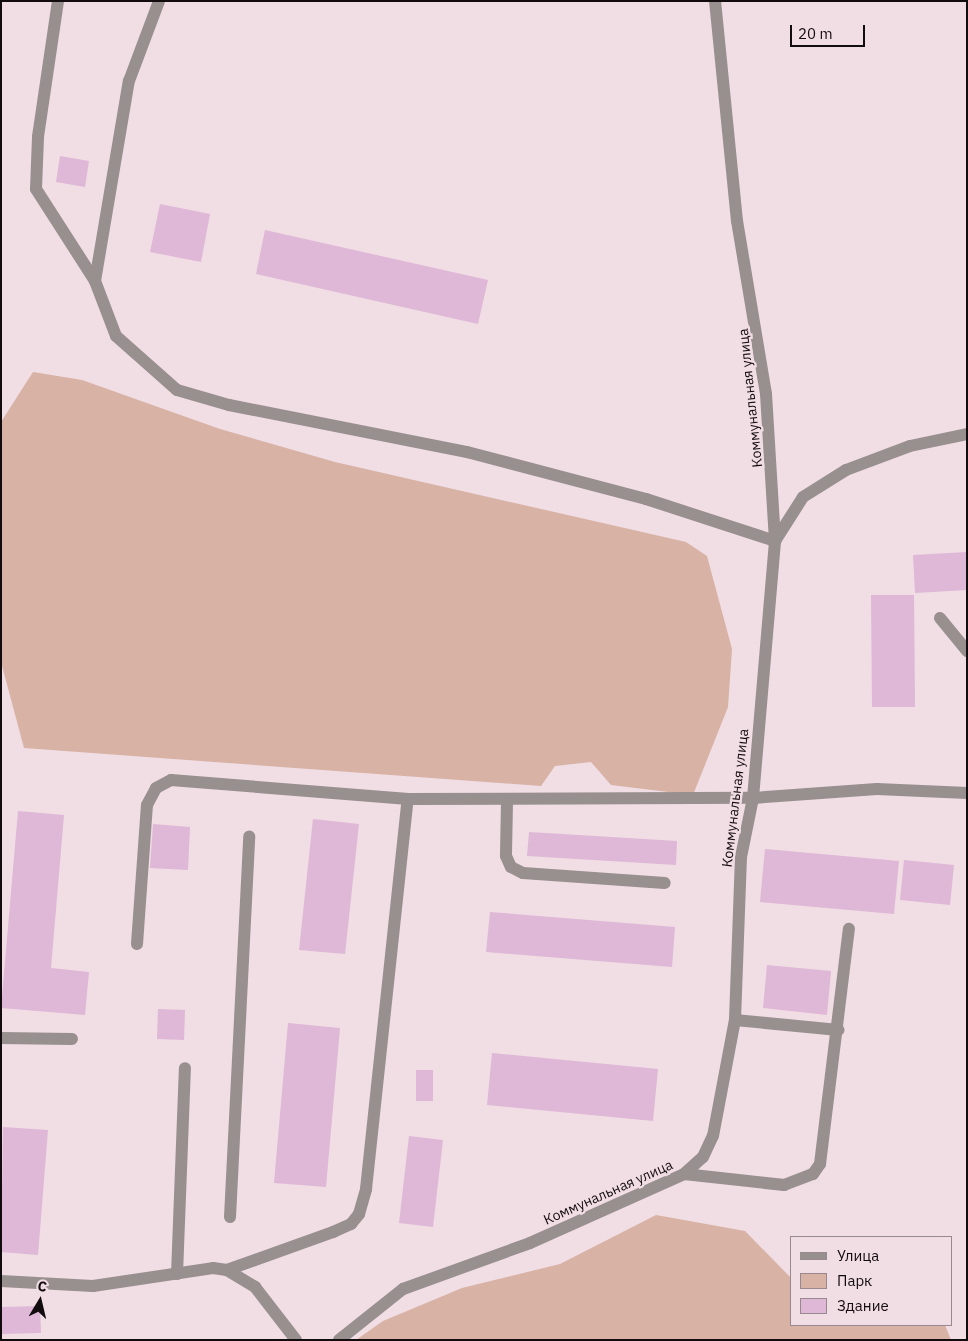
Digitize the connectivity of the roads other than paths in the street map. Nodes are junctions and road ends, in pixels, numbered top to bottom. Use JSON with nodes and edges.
{"nodes":[{"id":1,"x":58,"y":1,"type":"edge"},
{"id":2,"x":159,"y":1,"type":"edge"},
{"id":3,"x":716,"y":1,"type":"edge"},
{"id":4,"x":95,"y":281,"type":"junction"},
{"id":5,"x":967,"y":434,"type":"edge"},
{"id":6,"x":775,"y":541,"type":"junction"},
{"id":7,"x":940,"y":618,"type":"dead end"},
{"id":8,"x":967,"y":651,"type":"edge"},
{"id":9,"x":967,"y":793,"type":"edge"},
{"id":10,"x":753,"y":798,"type":"junction"},
{"id":11,"x":408,"y":799,"type":"junction"},
{"id":12,"x":507,"y":802,"type":"junction"},
{"id":13,"x":249,"y":836,"type":"dead end"},
{"id":14,"x":665,"y":883,"type":"dead end"},
{"id":15,"x":849,"y":929,"type":"dead end"},
{"id":16,"x":137,"y":944,"type":"dead end"},
{"id":17,"x":735,"y":1020,"type":"junction"},
{"id":18,"x":839,"y":1030,"type":"junction"},
{"id":19,"x":1,"y":1038,"type":"edge"},
{"id":20,"x":72,"y":1039,"type":"dead end"},
{"id":21,"x":186,"y":1068,"type":"dead end"},
{"id":22,"x":684,"y":1174,"type":"junction"},
{"id":23,"x":230,"y":1217,"type":"dead end"},
{"id":24,"x":227,"y":1270,"type":"junction"},
{"id":25,"x":176,"y":1274,"type":"junction"},
{"id":26,"x":1,"y":1281,"type":"edge"},
{"id":27,"x":296,"y":1340,"type":"edge"},
{"id":28,"x":339,"y":1340,"type":"edge"}],
"edges":[{"from":1,"to":4,"type":"street"},
{"from":2,"to":4,"type":"street"},
{"from":3,"to":6,"type":"street","name":"Коммунальная улица"},
{"from":4,"to":6,"type":"street"},
{"from":5,"to":6,"type":"street"},
{"from":6,"to":10,"type":"street","name":"Коммунальная улица"},
{"from":7,"to":8,"type":"street"},
{"from":9,"to":10,"type":"street"},
{"from":10,"to":12,"type":"street"},
{"from":10,"to":17,"type":"street","name":"Коммунальная улица"},
{"from":11,"to":12,"type":"street"},
{"from":11,"to":16,"type":"street"},
{"from":11,"to":24,"type":"street"},
{"from":12,"to":14,"type":"street"},
{"from":13,"to":23,"type":"street"},
{"from":15,"to":18,"type":"street"},
{"from":17,"to":18,"type":"street"},
{"from":17,"to":22,"type":"street","name":"Коммунальная улица"},
{"from":18,"to":22,"type":"street"},
{"from":19,"to":20,"type":"street"},
{"from":21,"to":25,"type":"street"},
{"from":22,"to":28,"type":"street","name":"Коммунальная улица"},
{"from":24,"to":25,"type":"street"},
{"from":24,"to":27,"type":"street"},
{"from":25,"to":26,"type":"street"}]}
